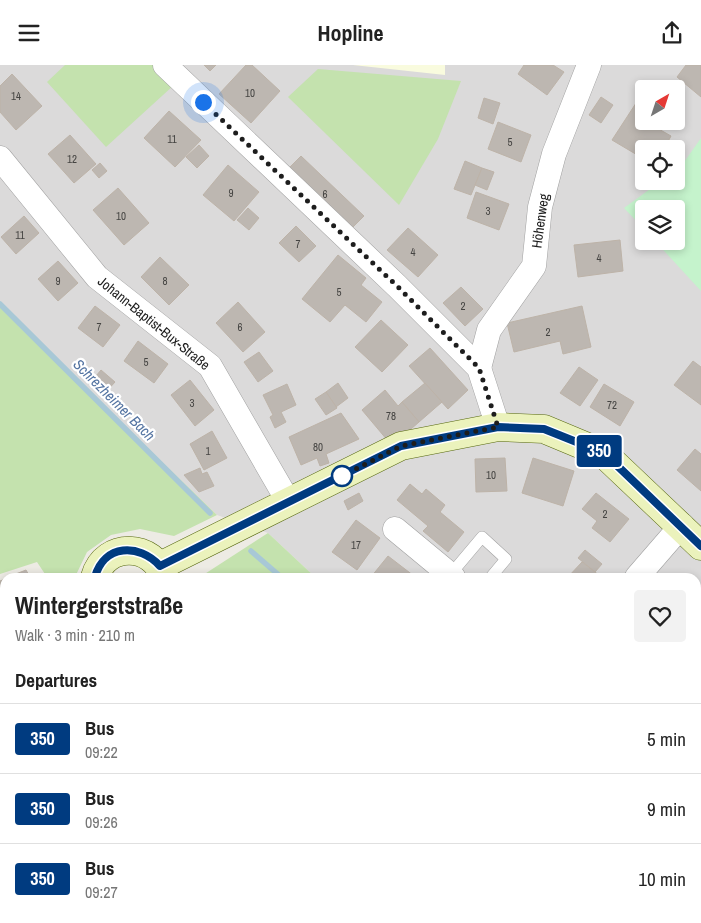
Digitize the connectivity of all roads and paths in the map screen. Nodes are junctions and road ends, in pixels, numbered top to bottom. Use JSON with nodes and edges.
{"nodes":[{"id":1,"x":165,"y":65,"type":"edge"},
{"id":2,"x":589,"y":65,"type":"edge"},
{"id":3,"x":0,"y":159,"type":"edge"},
{"id":4,"x":479,"y":368,"type":"junction"},
{"id":5,"x":498,"y":427,"type":"junction"},
{"id":6,"x":288,"y":501,"type":"junction"},
{"id":7,"x":682,"y":525,"type":"junction"},
{"id":8,"x":395,"y":529,"type":"dead end"},
{"id":9,"x":701,"y":546,"type":"edge"},
{"id":10,"x":162,"y":572,"type":"edge"},
{"id":11,"x":97,"y":573,"type":"edge"},
{"id":12,"x":448,"y":573,"type":"edge"},
{"id":13,"x":454,"y":573,"type":"edge"},
{"id":14,"x":494,"y":573,"type":"edge"},
{"id":15,"x":640,"y":573,"type":"edge"}],
"edges":[{"from":1,"to":4,"type":"street"},
{"from":2,"to":4,"type":"street","name":"Höhenweg"},
{"from":3,"to":6,"type":"street","name":"Johann-Baptist-Bux-Straße"},
{"from":4,"to":5,"type":"street"},
{"from":5,"to":6,"type":"street"},
{"from":5,"to":7,"type":"street"},
{"from":6,"to":10,"type":"street"},
{"from":7,"to":9,"type":"street"},
{"from":7,"to":15,"type":"street"},
{"from":8,"to":12,"type":"street"},
{"from":10,"to":11,"type":"street"},
{"from":13,"to":14,"type":"lane"}]}
